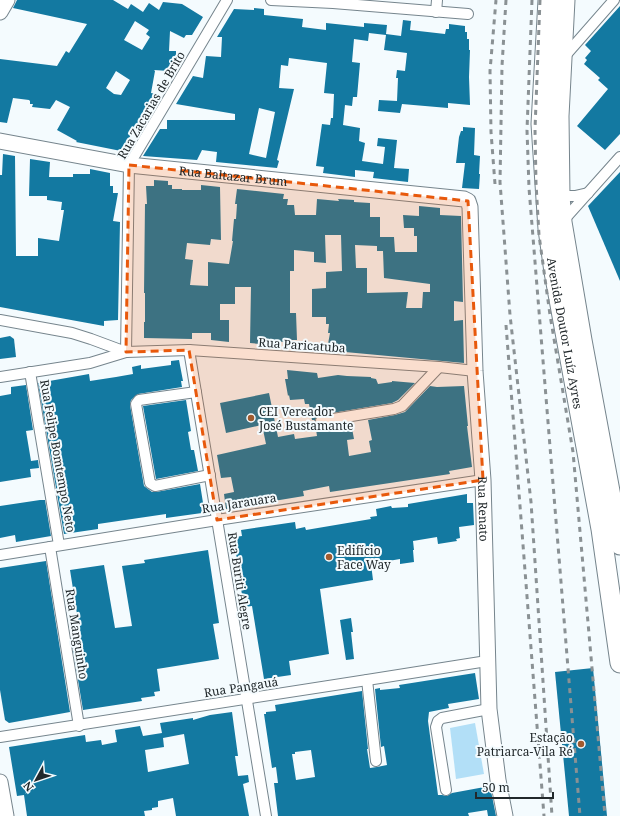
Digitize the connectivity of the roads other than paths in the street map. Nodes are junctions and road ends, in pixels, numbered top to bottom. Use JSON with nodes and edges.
{"nodes":[{"id":1,"x":228,"y":0,"type":"edge"},
{"id":2,"x":271,"y":0,"type":"edge"},
{"id":3,"x":437,"y":0,"type":"edge"},
{"id":4,"x":548,"y":0,"type":"edge"},
{"id":5,"x":565,"y":0,"type":"edge"},
{"id":6,"x":614,"y":0,"type":"edge"},
{"id":7,"x":436,"y":12,"type":"junction"},
{"id":8,"x":468,"y":14,"type":"dead end"},
{"id":9,"x":561,"y":59,"type":"junction"},
{"id":10,"x":0,"y":141,"type":"edge"},
{"id":11,"x":620,"y":157,"type":"edge"},
{"id":12,"x":129,"y":165,"type":"junction"},
{"id":13,"x":588,"y":193,"type":"junction"},
{"id":14,"x":560,"y":196,"type":"junction"},
{"id":15,"x":468,"y":202,"type":"joint"},
{"id":16,"x":562,"y":222,"type":"junction"},
{"id":17,"x":0,"y":320,"type":"edge"},
{"id":18,"x":189,"y":350,"type":"junction"},
{"id":19,"x":126,"y":352,"type":"junction"},
{"id":20,"x":439,"y":367,"type":"junction"},
{"id":21,"x":475,"y":371,"type":"junction"},
{"id":22,"x":30,"y":372,"type":"junction"},
{"id":23,"x":0,"y":377,"type":"edge"},
{"id":24,"x":196,"y":392,"type":"junction"},
{"id":25,"x":321,"y":420,"type":"dead end"},
{"id":26,"x":210,"y":475,"type":"junction"},
{"id":27,"x":483,"y":480,"type":"junction"},
{"id":28,"x":217,"y":520,"type":"junction"},
{"id":29,"x":620,"y":545,"type":"edge"},
{"id":30,"x":55,"y":546,"type":"junction"},
{"id":31,"x":0,"y":555,"type":"edge"},
{"id":32,"x":487,"y":660,"type":"junction"},
{"id":33,"x":620,"y":663,"type":"edge"},
{"id":34,"x":367,"y":680,"type":"junction"},
{"id":35,"x":247,"y":699,"type":"junction"},
{"id":36,"x":488,"y":709,"type":"junction"},
{"id":37,"x":79,"y":726,"type":"junction"},
{"id":38,"x":0,"y":737,"type":"edge"},
{"id":39,"x":376,"y":761,"type":"dead end"},
{"id":40,"x":0,"y":782,"type":"edge"},
{"id":41,"x":446,"y":790,"type":"dead end"},
{"id":42,"x":6,"y":816,"type":"edge"},
{"id":43,"x":266,"y":816,"type":"edge"},
{"id":44,"x":505,"y":816,"type":"edge"}],
"edges":[{"from":1,"to":12,"type":"street","name":"Rua Zacarias de Brito"},
{"from":2,"to":7,"type":"street"},
{"from":3,"to":7,"type":"street"},
{"from":4,"to":33,"type":"highway","name":"Avenida Doutor Luíz Ayres"},
{"from":5,"to":9,"type":"highway","name":"Avenida Doutor Luíz Ayres"},
{"from":6,"to":9,"type":"street"},
{"from":7,"to":8,"type":"street"},
{"from":9,"to":14,"type":"highway","name":"Avenida Doutor Luíz Ayres"},
{"from":10,"to":12,"type":"street","name":"Rua Baltazar Brum"},
{"from":11,"to":13,"type":"street"},
{"from":12,"to":15,"type":"street","name":"Rua Baltazar Brum"},
{"from":12,"to":19,"type":"street","name":"Rua Zacarias de Brito"},
{"from":13,"to":14,"type":"street"},
{"from":13,"to":16,"type":"street"},
{"from":14,"to":16,"type":"highway","name":"Avenida Doutor Luíz Ayres"},
{"from":15,"to":21,"type":"street","name":"Rua Renato"},
{"from":16,"to":29,"type":"highway","name":"Avenida Doutor Luíz Ayres"},
{"from":17,"to":19,"type":"street"},
{"from":18,"to":19,"type":"street","name":"Rua Paricatuba"},
{"from":18,"to":20,"type":"street","name":"Rua Paricatuba"},
{"from":18,"to":24,"type":"street","name":"Rua Buriti Alegre"},
{"from":19,"to":22,"type":"street"},
{"from":20,"to":21,"type":"street","name":"Rua Paricatuba"},
{"from":20,"to":25,"type":"street"},
{"from":21,"to":27,"type":"street","name":"Rua Renato"},
{"from":22,"to":23,"type":"street"},
{"from":22,"to":30,"type":"street","name":"Rua Felipe Bomtempo Neto"},
{"from":24,"to":26,"type":"street","name":"Rua Buriti Alegre"},
{"from":24,"to":26,"type":"street"},
{"from":26,"to":28,"type":"street","name":"Rua Buriti Alegre"},
{"from":27,"to":28,"type":"street","name":"Rua Jarauara"},
{"from":27,"to":32,"type":"street","name":"Rua Renato"},
{"from":28,"to":30,"type":"street","name":"Rua Jarauara"},
{"from":28,"to":35,"type":"street","name":"Rua Buriti Alegre"},
{"from":30,"to":31,"type":"street","name":"Rua Jarauara"},
{"from":30,"to":37,"type":"street","name":"Rua Manguinho"},
{"from":32,"to":34,"type":"street","name":"Rua Pangauá"},
{"from":32,"to":36,"type":"street","name":"Rua Renato"},
{"from":34,"to":35,"type":"street","name":"Rua Pangauá"},
{"from":34,"to":39,"type":"street"},
{"from":35,"to":37,"type":"street","name":"Rua Pangauá"},
{"from":35,"to":43,"type":"street","name":"Rua Buriti Alegre"},
{"from":36,"to":41,"type":"street"},
{"from":36,"to":44,"type":"street","name":"Rua Renato"},
{"from":37,"to":38,"type":"street","name":"Rua Pangauá"},
{"from":40,"to":42,"type":"street"}]}
